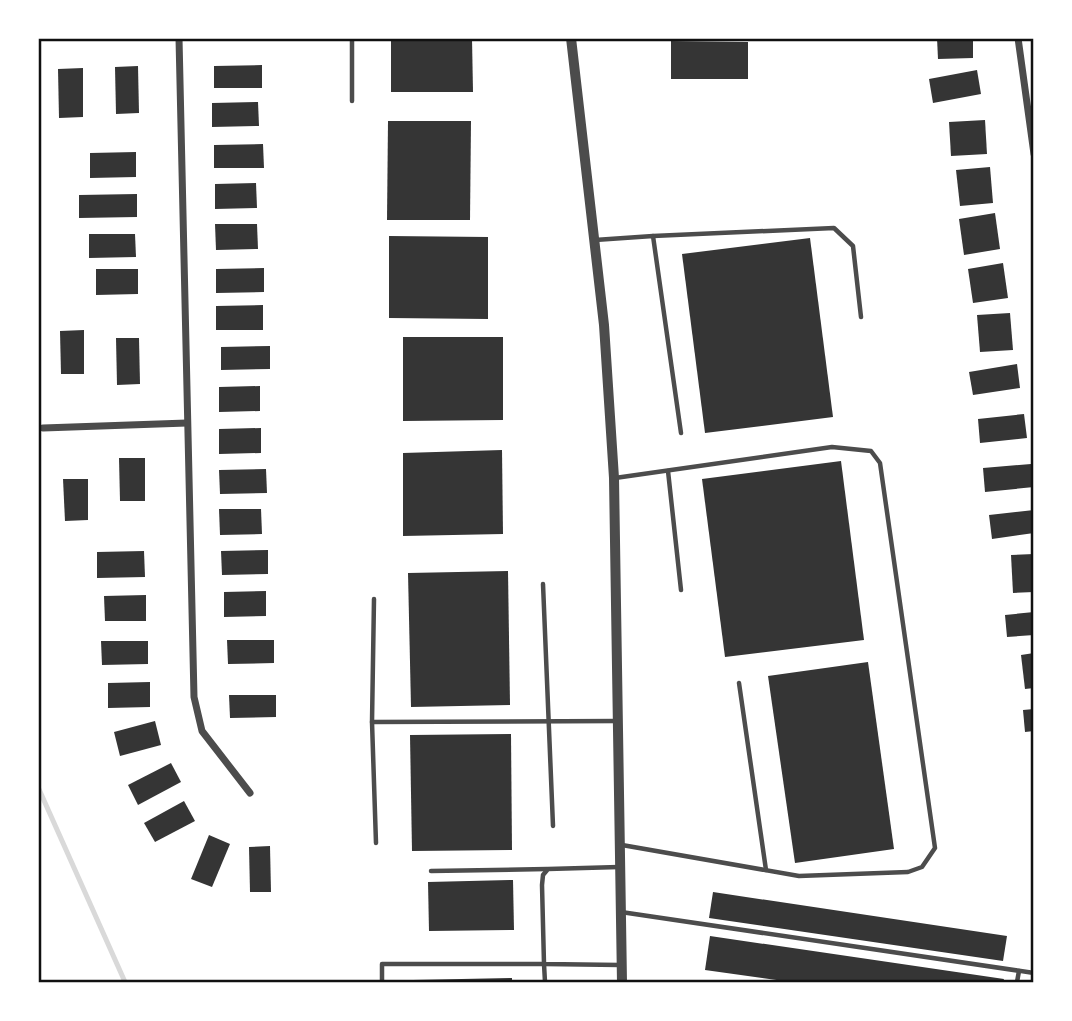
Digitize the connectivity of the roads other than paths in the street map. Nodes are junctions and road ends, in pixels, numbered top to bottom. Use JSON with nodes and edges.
{"nodes":[{"id":1,"x":179,"y":38,"type":"edge"},
{"id":2,"x":352,"y":38,"type":"edge"},
{"id":3,"x":571,"y":38,"type":"edge"},
{"id":4,"x":1018,"y":38,"type":"edge"},
{"id":5,"x":352,"y":101,"type":"dead end"},
{"id":6,"x":1034,"y":153,"type":"edge"},
{"id":7,"x":653,"y":236,"type":"junction"},
{"id":8,"x":594,"y":240,"type":"junction"},
{"id":9,"x":861,"y":317,"type":"dead end"},
{"id":10,"x":187,"y":423,"type":"junction"},
{"id":11,"x":43,"y":428,"type":"dead end"},
{"id":12,"x":681,"y":433,"type":"dead end"},
{"id":13,"x":668,"y":471,"type":"junction"},
{"id":14,"x":614,"y":478,"type":"junction"},
{"id":15,"x":543,"y":584,"type":"dead end"},
{"id":16,"x":681,"y":590,"type":"dead end"},
{"id":17,"x":374,"y":599,"type":"dead end"},
{"id":18,"x":739,"y":683,"type":"dead end"},
{"id":19,"x":547,"y":721,"type":"junction"},
{"id":20,"x":619,"y":721,"type":"junction"},
{"id":21,"x":372,"y":722,"type":"junction"},
{"id":22,"x":250,"y":793,"type":"dead end"},
{"id":23,"x":553,"y":826,"type":"dead end"},
{"id":24,"x":376,"y":843,"type":"dead end"},
{"id":25,"x":620,"y":845,"type":"junction"},
{"id":26,"x":620,"y":867,"type":"junction"},
{"id":27,"x":548,"y":869,"type":"junction"},
{"id":28,"x":766,"y":870,"type":"junction"},
{"id":29,"x":431,"y":871,"type":"dead end"},
{"id":30,"x":620,"y":912,"type":"junction"},
{"id":31,"x":544,"y":964,"type":"junction"},
{"id":32,"x":621,"y":965,"type":"junction"},
{"id":33,"x":1019,"y":971,"type":"junction"},
{"id":34,"x":1034,"y":973,"type":"edge"},
{"id":35,"x":382,"y":982,"type":"edge"},
{"id":36,"x":545,"y":982,"type":"edge"},
{"id":37,"x":622,"y":982,"type":"edge"},
{"id":38,"x":1017,"y":982,"type":"edge"}],
"edges":[{"from":1,"to":10,"type":"street"},
{"from":2,"to":5,"type":"lane"},
{"from":3,"to":8,"type":"street"},
{"from":4,"to":6,"type":"street"},
{"from":7,"to":8,"type":"lane"},
{"from":7,"to":9,"type":"lane"},
{"from":7,"to":12,"type":"lane"},
{"from":8,"to":14,"type":"street"},
{"from":10,"to":11,"type":"street"},
{"from":10,"to":22,"type":"street"},
{"from":13,"to":14,"type":"lane"},
{"from":13,"to":16,"type":"lane"},
{"from":13,"to":28,"type":"lane"},
{"from":14,"to":20,"type":"street"},
{"from":15,"to":19,"type":"lane"},
{"from":17,"to":21,"type":"lane"},
{"from":18,"to":28,"type":"lane"},
{"from":19,"to":20,"type":"lane"},
{"from":19,"to":21,"type":"lane"},
{"from":19,"to":23,"type":"lane"},
{"from":20,"to":25,"type":"street"},
{"from":21,"to":24,"type":"lane"},
{"from":25,"to":26,"type":"street"},
{"from":25,"to":28,"type":"lane"},
{"from":26,"to":27,"type":"lane"},
{"from":26,"to":30,"type":"street"},
{"from":27,"to":29,"type":"lane"},
{"from":27,"to":31,"type":"lane"},
{"from":30,"to":32,"type":"street"},
{"from":30,"to":33,"type":"lane"},
{"from":31,"to":32,"type":"lane"},
{"from":31,"to":35,"type":"lane"},
{"from":31,"to":36,"type":"lane"},
{"from":32,"to":37,"type":"street"},
{"from":33,"to":34,"type":"lane"},
{"from":33,"to":38,"type":"lane"}]}
